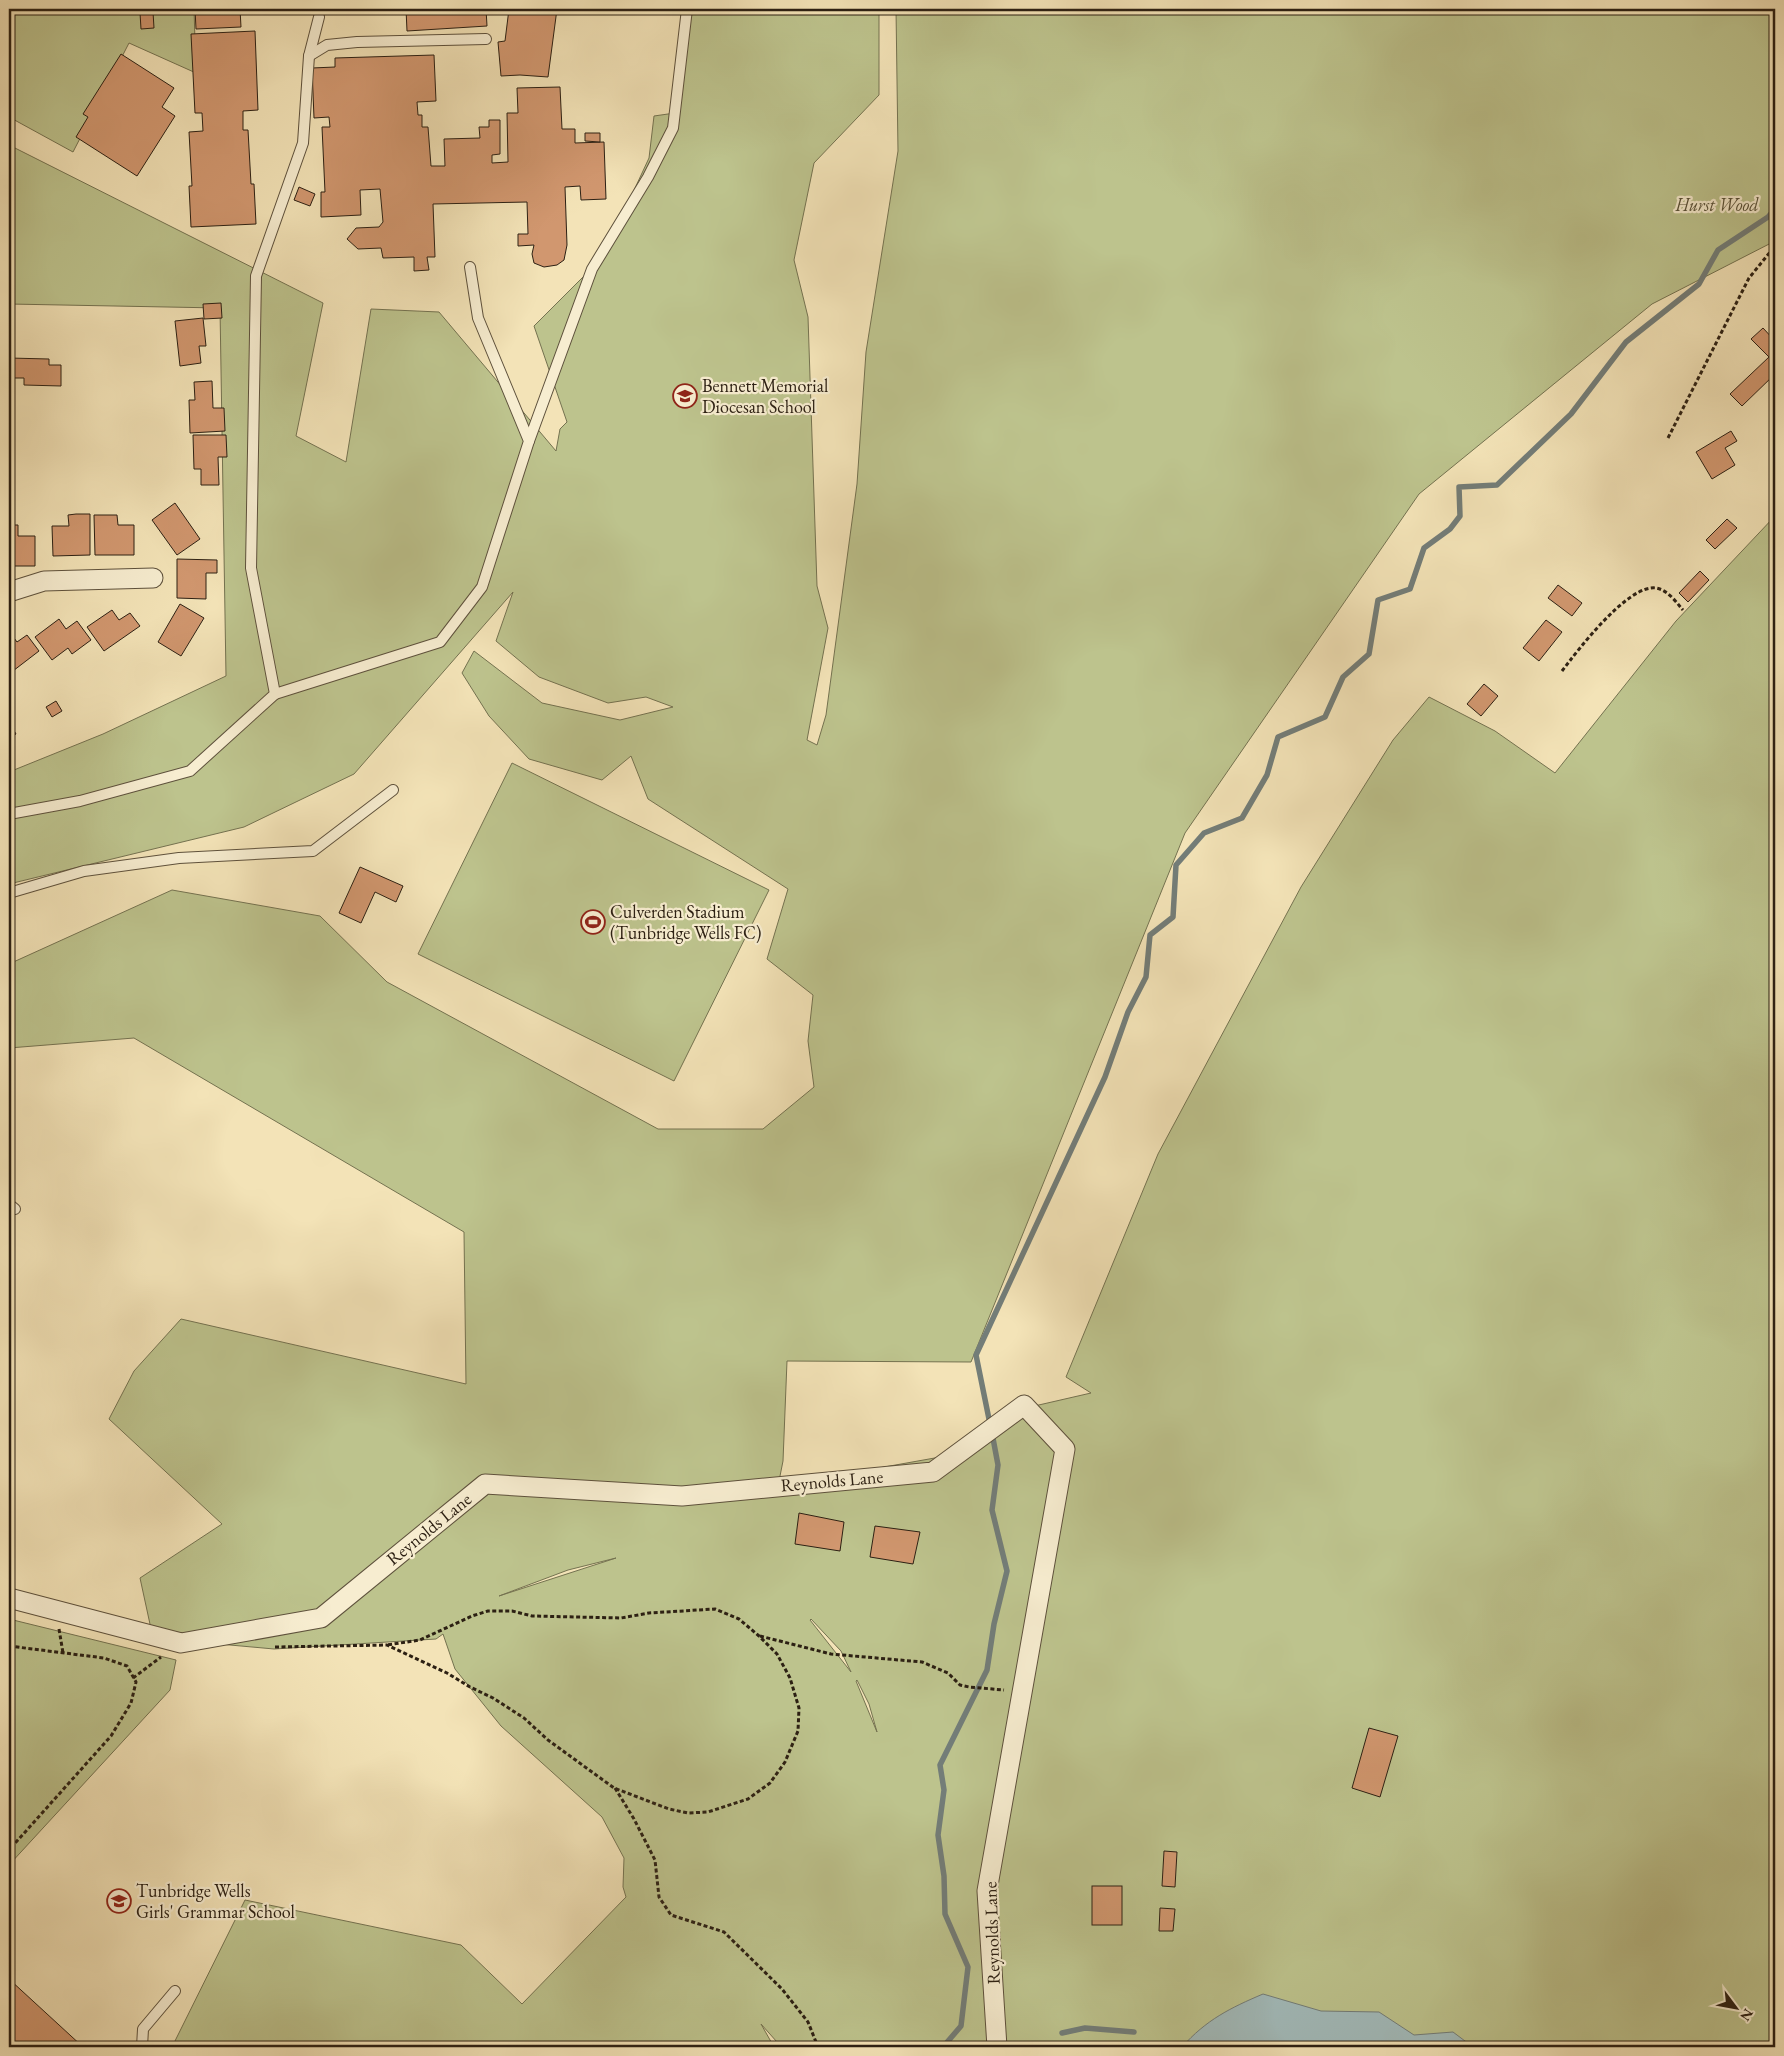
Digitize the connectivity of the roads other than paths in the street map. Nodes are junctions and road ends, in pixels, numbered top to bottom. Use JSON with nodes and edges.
{"nodes":[{"id":1,"x":686,"y":9,"type":"edge"},
{"id":2,"x":319,"y":17,"type":"dead end"},
{"id":3,"x":486,"y":39,"type":"dead end"},
{"id":4,"x":308,"y":56,"type":"junction"},
{"id":5,"x":470,"y":267,"type":"dead end"},
{"id":6,"x":528,"y":441,"type":"junction"},
{"id":7,"x":153,"y":578,"type":"dead end"},
{"id":8,"x":9,"y":592,"type":"edge"},
{"id":9,"x":275,"y":694,"type":"junction"},
{"id":10,"x":393,"y":790,"type":"dead end"},
{"id":11,"x":9,"y":814,"type":"edge"},
{"id":12,"x":9,"y":893,"type":"edge"},
{"id":13,"x":9,"y":1598,"type":"edge"},
{"id":14,"x":175,"y":1991,"type":"dead end"},
{"id":15,"x":142,"y":2047,"type":"edge"},
{"id":16,"x":997,"y":2047,"type":"edge"}],
"edges":[{"from":1,"to":6,"type":"lane"},
{"from":2,"to":4,"type":"lane"},
{"from":3,"to":4,"type":"lane"},
{"from":4,"to":9,"type":"lane"},
{"from":5,"to":6,"type":"lane"},
{"from":6,"to":9,"type":"lane"},
{"from":7,"to":8,"type":"street"},
{"from":9,"to":11,"type":"lane"},
{"from":10,"to":12,"type":"lane"},
{"from":13,"to":16,"type":"street","name":"Reynolds Lane"},
{"from":14,"to":15,"type":"lane"}]}
